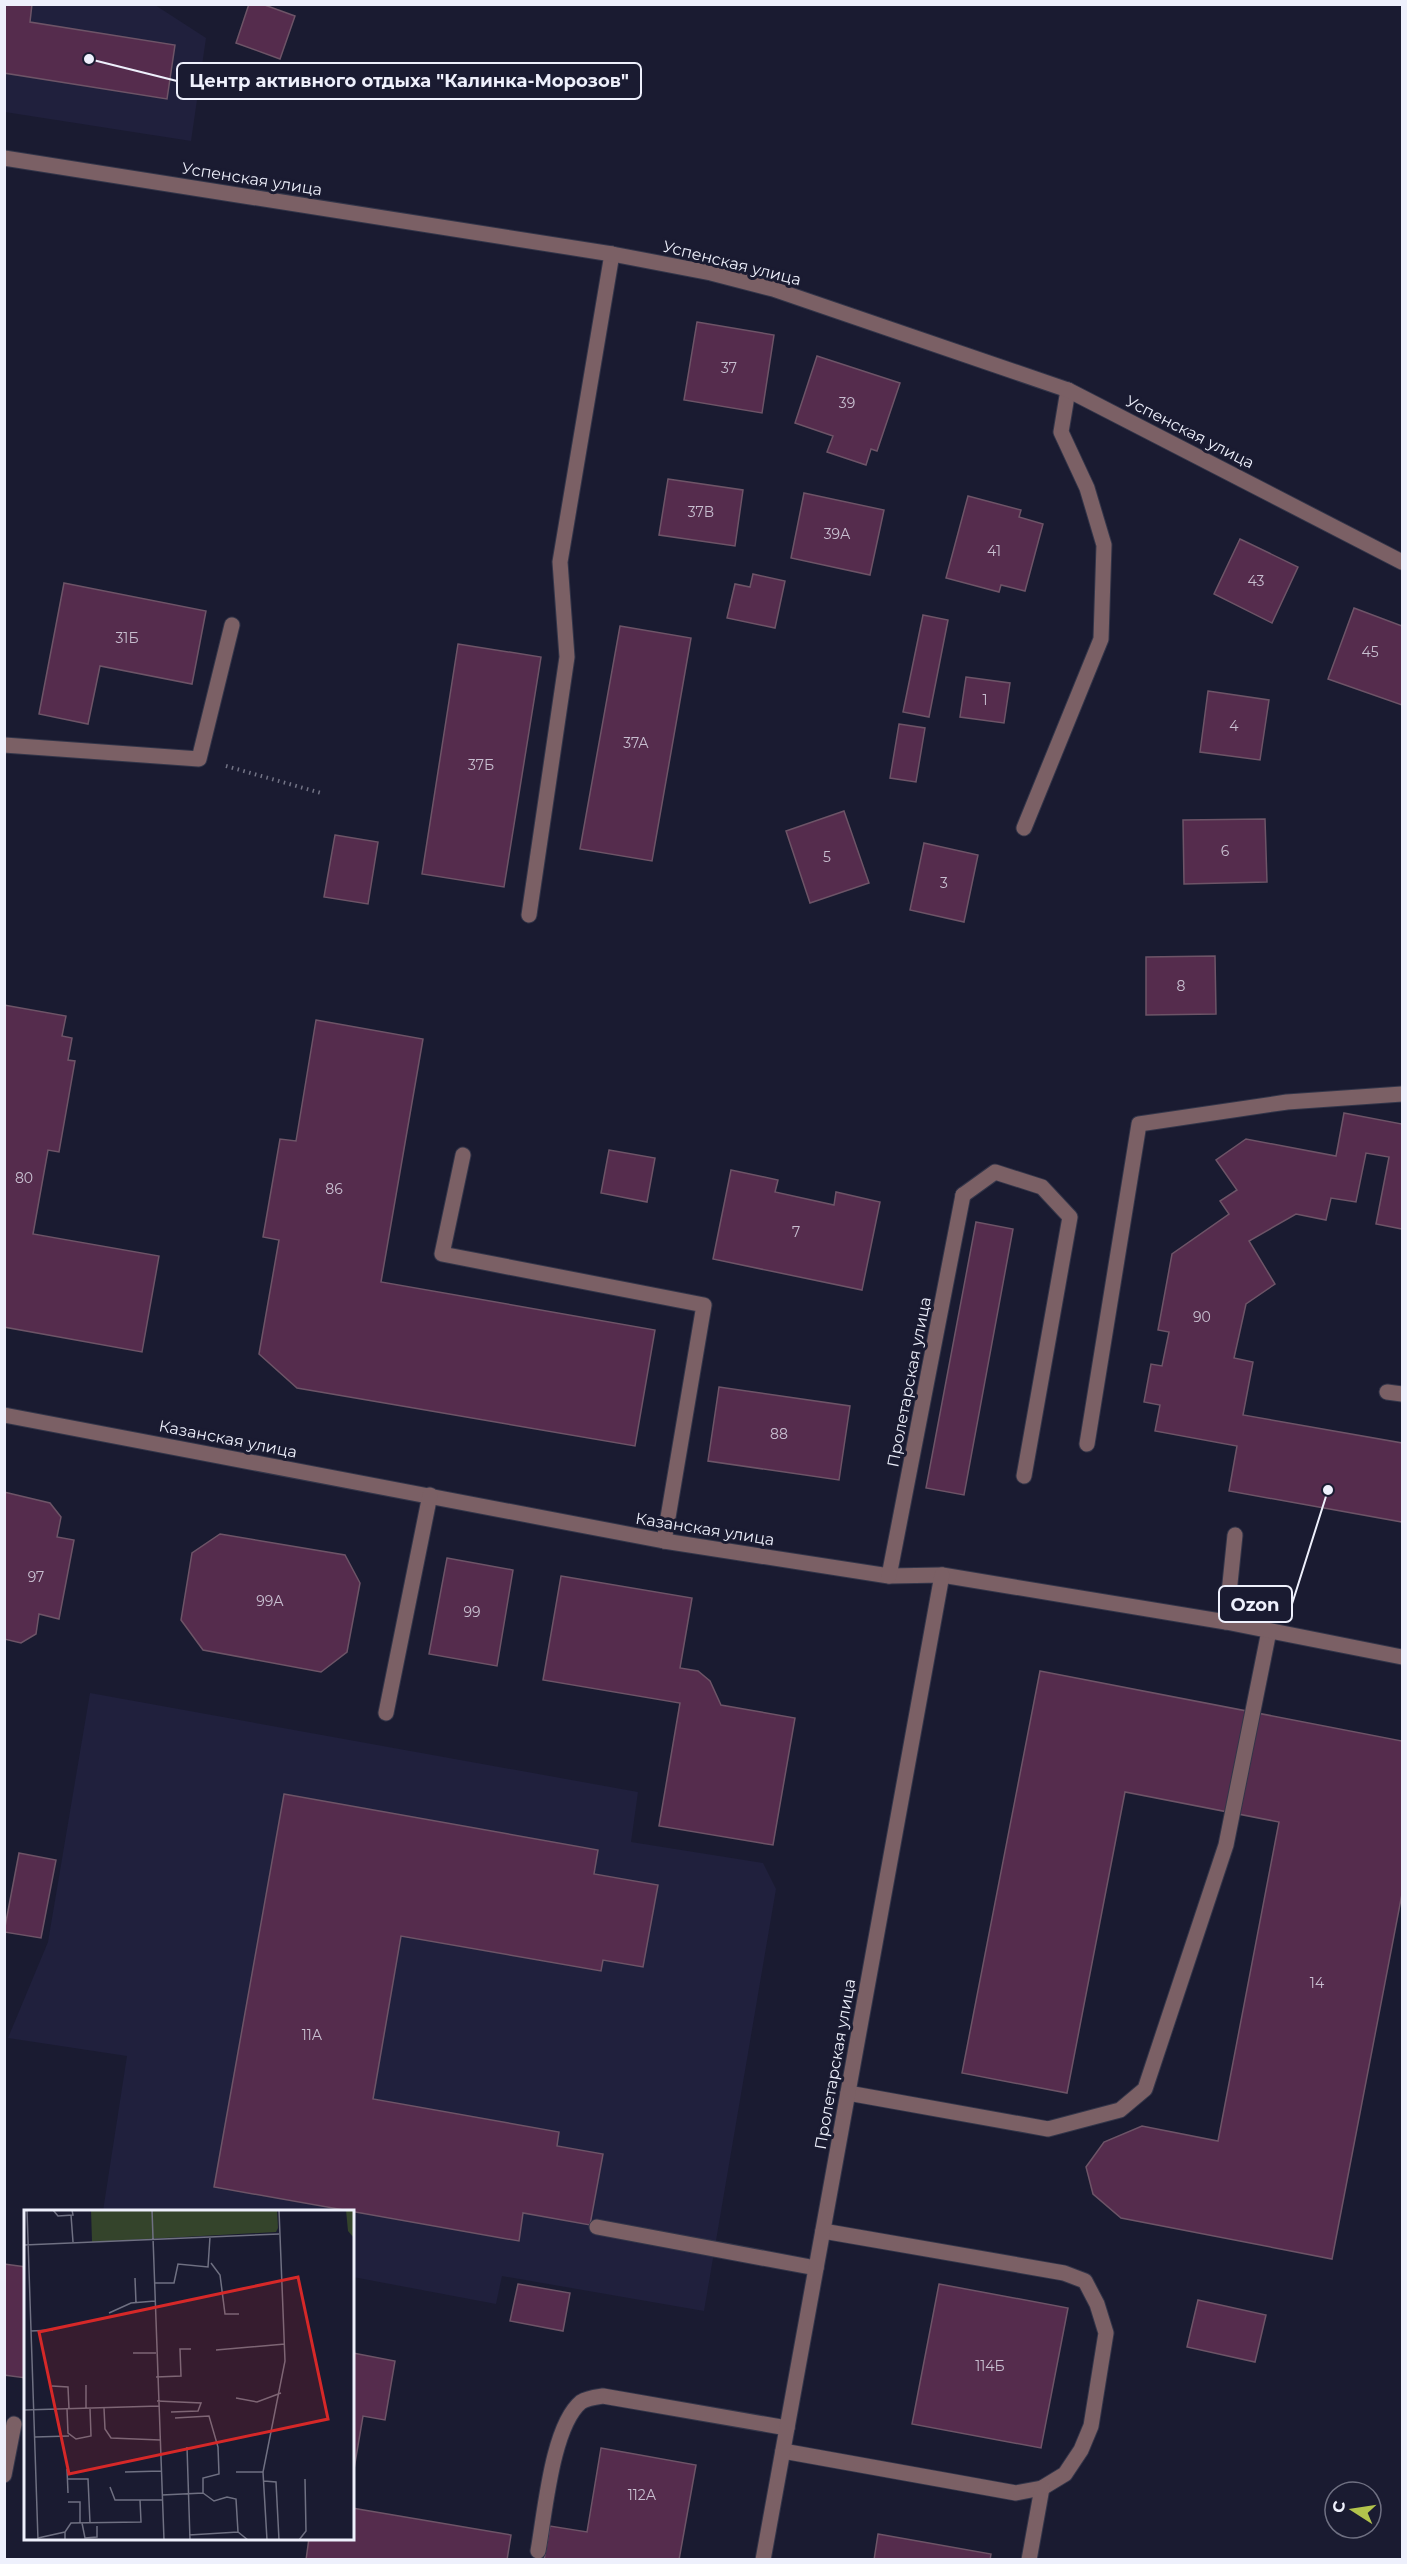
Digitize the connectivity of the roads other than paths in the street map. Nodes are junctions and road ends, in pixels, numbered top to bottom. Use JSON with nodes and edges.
{"nodes":[{"id":1,"x":4,"y":158,"type":"edge"},
{"id":2,"x":612,"y":254,"type":"junction"},
{"id":3,"x":1068,"y":390,"type":"junction"},
{"id":4,"x":1402,"y":562,"type":"edge"},
{"id":5,"x":232,"y":625,"type":"dead end"},
{"id":6,"x":4,"y":745,"type":"edge"},
{"id":7,"x":1024,"y":828,"type":"dead end"},
{"id":8,"x":529,"y":915,"type":"dead end"},
{"id":9,"x":1402,"y":1094,"type":"edge"},
{"id":10,"x":463,"y":1155,"type":"dead end"},
{"id":11,"x":1387,"y":1392,"type":"dead end"},
{"id":12,"x":1402,"y":1394,"type":"edge"},
{"id":13,"x":4,"y":1415,"type":"edge"},
{"id":14,"x":1087,"y":1444,"type":"dead end"},
{"id":15,"x":1024,"y":1476,"type":"dead end"},
{"id":16,"x":430,"y":1495,"type":"junction"},
{"id":17,"x":1235,"y":1535,"type":"dead end"},
{"id":18,"x":664,"y":1541,"type":"junction"},
{"id":19,"x":942,"y":1575,"type":"junction"},
{"id":20,"x":890,"y":1576,"type":"junction"},
{"id":21,"x":1226,"y":1622,"type":"junction"},
{"id":22,"x":1269,"y":1630,"type":"junction"},
{"id":23,"x":1402,"y":1657,"type":"edge"},
{"id":24,"x":386,"y":1713,"type":"dead end"},
{"id":25,"x":848,"y":2093,"type":"junction"},
{"id":26,"x":597,"y":2227,"type":"dead end"},
{"id":27,"x":823,"y":2230,"type":"junction"},
{"id":28,"x":816,"y":2268,"type":"junction"},
{"id":29,"x":14,"y":2424,"type":"dead end"},
{"id":30,"x":787,"y":2427,"type":"junction"},
{"id":31,"x":783,"y":2451,"type":"junction"},
{"id":32,"x":4,"y":2475,"type":"edge"},
{"id":33,"x":1042,"y":2488,"type":"junction"},
{"id":34,"x":538,"y":2551,"type":"dead end"},
{"id":35,"x":763,"y":2559,"type":"edge"},
{"id":36,"x":1029,"y":2559,"type":"edge"}],
"edges":[{"from":1,"to":2,"type":"street","name":"Успенская улица"},
{"from":2,"to":3,"type":"street","name":"Успенская улица"},
{"from":2,"to":8,"type":"street"},
{"from":3,"to":4,"type":"street","name":"Успенская улица"},
{"from":3,"to":7,"type":"street"},
{"from":5,"to":6,"type":"street"},
{"from":9,"to":14,"type":"street"},
{"from":10,"to":18,"type":"street"},
{"from":11,"to":12,"type":"street"},
{"from":13,"to":16,"type":"street","name":"Казанская улица"},
{"from":15,"to":20,"type":"street","name":"Пролетарская улица"},
{"from":16,"to":18,"type":"street","name":"Казанская улица"},
{"from":16,"to":24,"type":"street"},
{"from":17,"to":21,"type":"street"},
{"from":18,"to":20,"type":"street","name":"Казанская улица"},
{"from":19,"to":20,"type":"street","name":"Казанская улица"},
{"from":19,"to":21,"type":"street","name":"Казанская улица"},
{"from":19,"to":25,"type":"street","name":"Пролетарская улица"},
{"from":21,"to":22,"type":"street","name":"Казанская улица"},
{"from":22,"to":23,"type":"street","name":"Казанская улица"},
{"from":22,"to":25,"type":"street"},
{"from":25,"to":27,"type":"street","name":"Пролетарская улица"},
{"from":26,"to":28,"type":"street"},
{"from":27,"to":28,"type":"street","name":"Пролетарская улица"},
{"from":27,"to":33,"type":"street"},
{"from":28,"to":30,"type":"street","name":"Пролетарская улица"},
{"from":29,"to":32,"type":"street"},
{"from":30,"to":31,"type":"street","name":"Пролетарская улица"},
{"from":30,"to":34,"type":"street"},
{"from":31,"to":33,"type":"street"},
{"from":31,"to":35,"type":"street","name":"Пролетарская улица"},
{"from":33,"to":36,"type":"street"}]}
